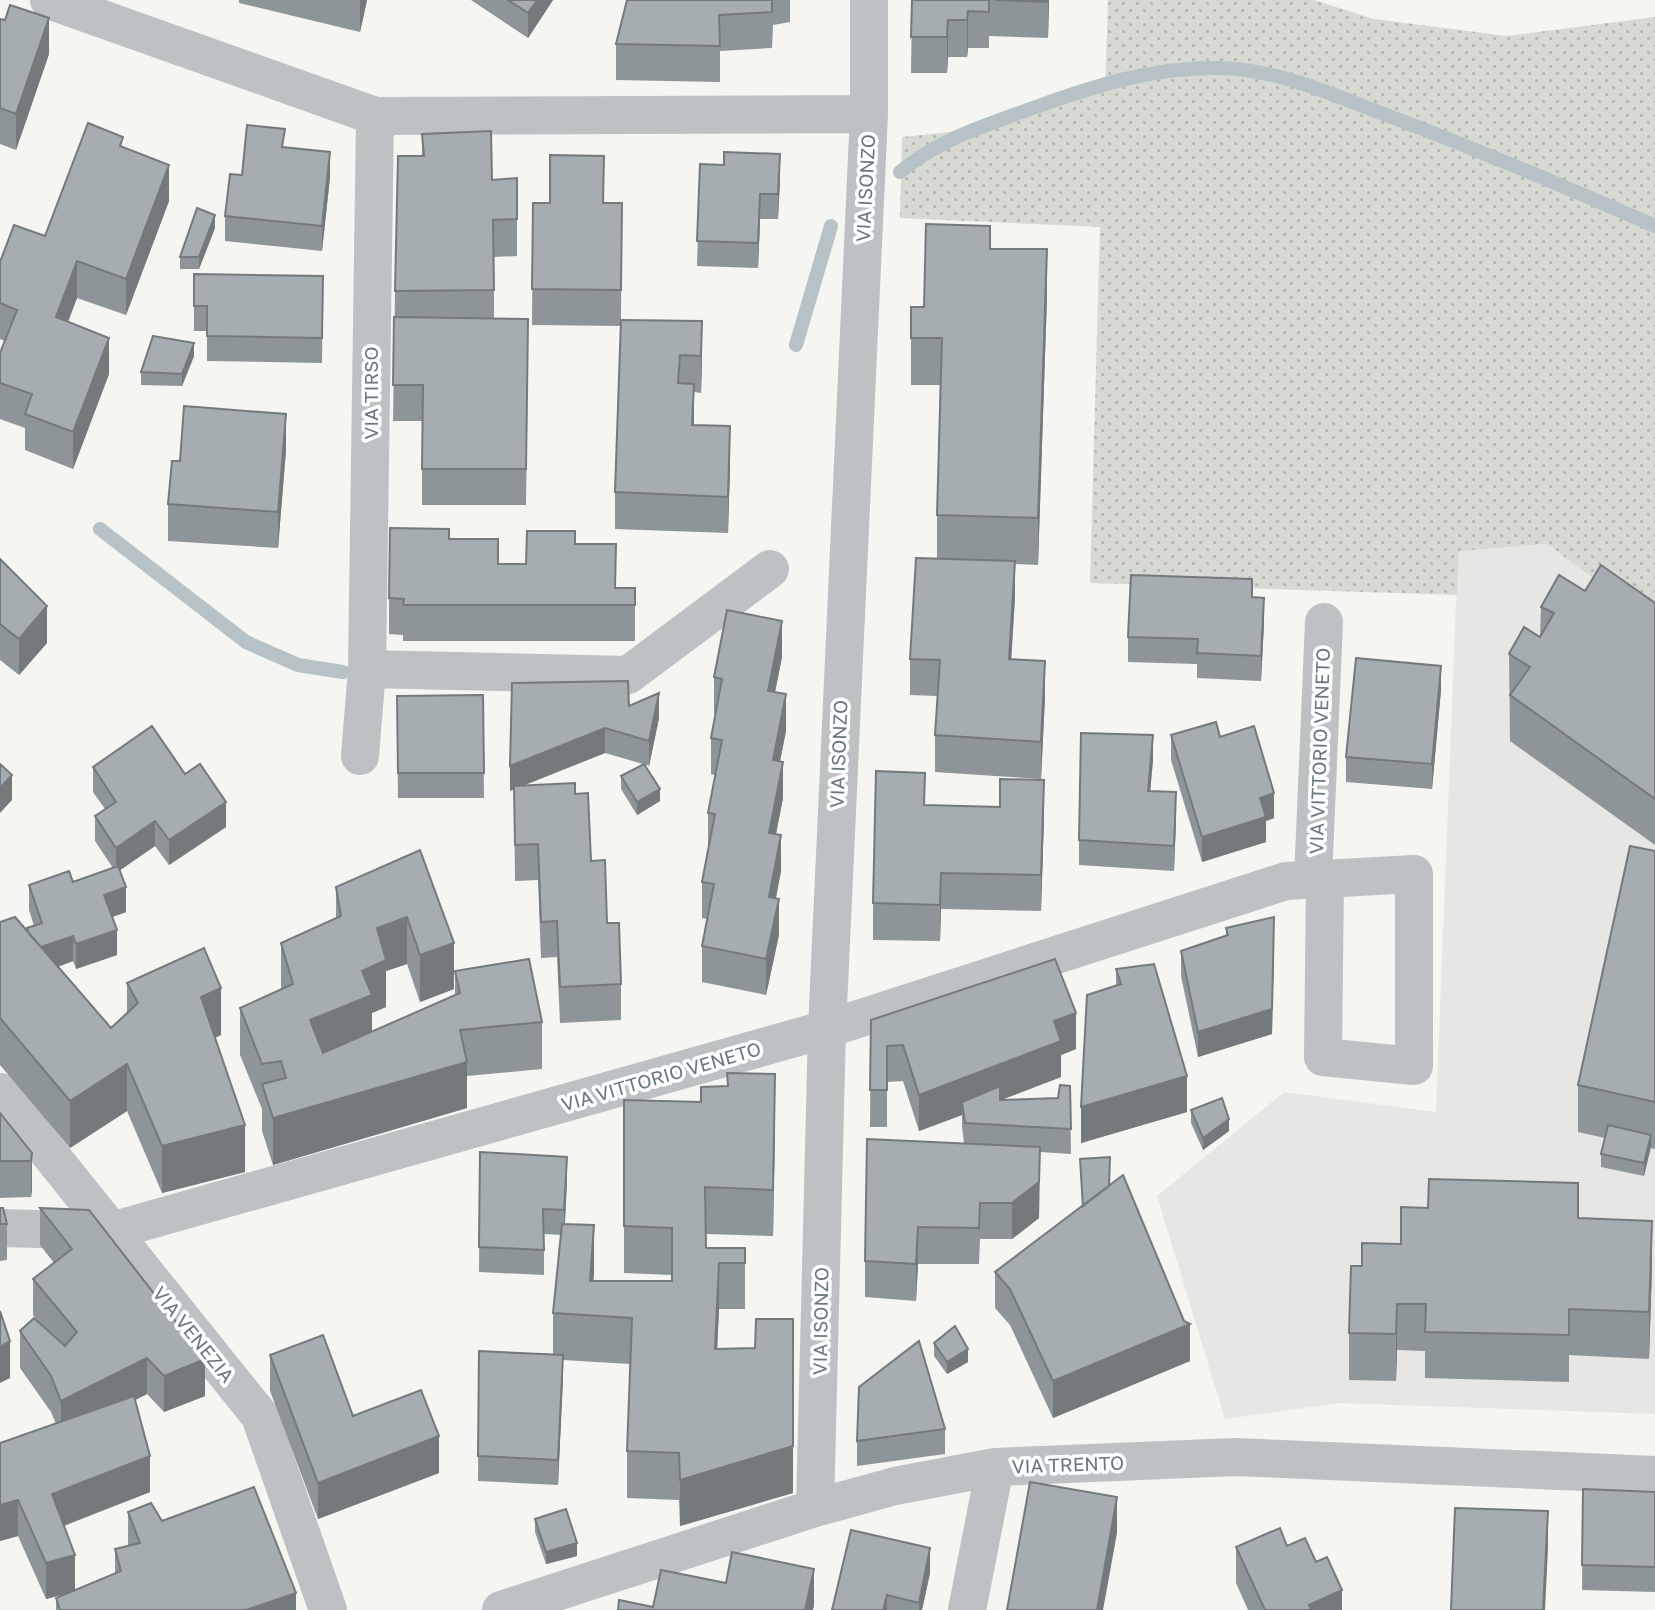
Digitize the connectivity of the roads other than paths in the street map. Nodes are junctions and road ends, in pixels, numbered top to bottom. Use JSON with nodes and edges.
{"nodes":[{"id":1,"x":48,"y":0,"type":"edge"},
{"id":2,"x":869,"y":0,"type":"edge"},
{"id":3,"x":869,"y":114,"type":"junction"},
{"id":4,"x":375,"y":116,"type":"junction"},
{"id":5,"x":770,"y":569,"type":"dead end"},
{"id":6,"x":1324,"y":622,"type":"dead end"},
{"id":7,"x":368,"y":669,"type":"junction"},
{"id":8,"x":360,"y":756,"type":"dead end"},
{"id":9,"x":1319,"y":879,"type":"junction"},
{"id":10,"x":827,"y":1029,"type":"junction"},
{"id":11,"x":0,"y":1092,"type":"edge"},
{"id":12,"x":0,"y":1228,"type":"edge"},
{"id":13,"x":111,"y":1231,"type":"junction"},
{"id":14,"x":995,"y":1467,"type":"junction"},
{"id":15,"x":1655,"y":1475,"type":"edge"},
{"id":16,"x":815,"y":1508,"type":"junction"},
{"id":17,"x":506,"y":1609,"type":"edge"},
{"id":18,"x":328,"y":1610,"type":"edge"},
{"id":19,"x":967,"y":1610,"type":"edge"}],
"edges":[{"from":1,"to":4,"type":"street"},
{"from":2,"to":3,"type":"street","name":"VIA ISONZO"},
{"from":3,"to":4,"type":"street"},
{"from":3,"to":10,"type":"street","name":"VIA ISONZO"},
{"from":4,"to":7,"type":"street","name":"VIA TIRSO"},
{"from":5,"to":7,"type":"street"},
{"from":6,"to":9,"type":"street","name":"VIA VITTORIO VENETO"},
{"from":7,"to":8,"type":"street","name":"VIA TIRSO"},
{"from":9,"to":9,"type":"street","name":"VIA VITTORIO VENETO"},
{"from":9,"to":10,"type":"street","name":"VIA VITTORIO VENETO"},
{"from":10,"to":13,"type":"street","name":"VIA VITTORIO VENETO"},
{"from":10,"to":16,"type":"street","name":"VIA ISONZO"},
{"from":11,"to":13,"type":"street","name":"VIA VENEZIA"},
{"from":12,"to":13,"type":"street","name":"VIA VITTORIO VENETO"},
{"from":13,"to":18,"type":"street","name":"VIA VENEZIA"},
{"from":14,"to":15,"type":"street","name":"VIA TRENTO"},
{"from":14,"to":16,"type":"street","name":"VIA TRENTO"},
{"from":14,"to":19,"type":"street"},
{"from":16,"to":17,"type":"street","name":"VIA TRENTO"}]}
